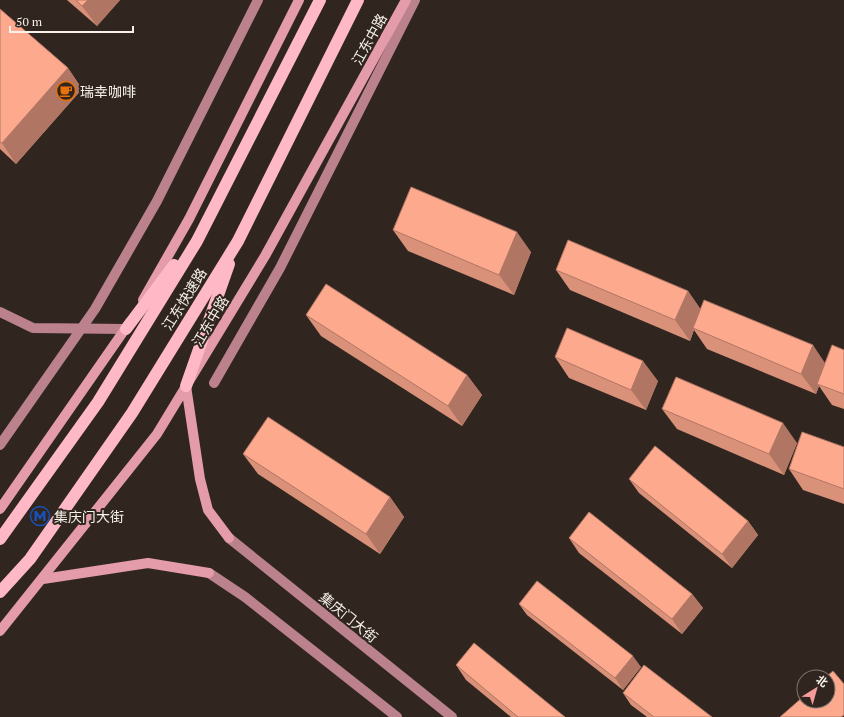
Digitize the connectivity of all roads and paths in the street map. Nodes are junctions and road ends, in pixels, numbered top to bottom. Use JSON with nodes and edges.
{"nodes":[{"id":1,"x":258,"y":0,"type":"edge"},
{"id":2,"x":299,"y":0,"type":"edge"},
{"id":3,"x":320,"y":0,"type":"edge"},
{"id":4,"x":358,"y":0,"type":"edge"},
{"id":5,"x":406,"y":0,"type":"edge"},
{"id":6,"x":415,"y":0,"type":"edge"},
{"id":7,"x":207,"y":220,"type":"junction"},
{"id":8,"x":238,"y":241,"type":"junction"},
{"id":9,"x":0,"y":312,"type":"edge"},
{"id":10,"x":82,"y":328,"type":"junction"},
{"id":11,"x":126,"y":329,"type":"junction"},
{"id":12,"x":214,"y":383,"type":"dead end"},
{"id":13,"x":186,"y":386,"type":"junction"},
{"id":14,"x":0,"y":445,"type":"edge"},
{"id":15,"x":0,"y":509,"type":"edge"},
{"id":16,"x":0,"y":538,"type":"edge"},
{"id":17,"x":229,"y":538,"type":"joint"},
{"id":18,"x":209,"y":573,"type":"joint"},
{"id":19,"x":43,"y":579,"type":"junction"},
{"id":20,"x":0,"y":592,"type":"edge"},
{"id":21,"x":0,"y":631,"type":"edge"},
{"id":22,"x":396,"y":717,"type":"edge"},
{"id":23,"x":452,"y":717,"type":"edge"}],
"edges":[{"from":1,"to":10,"type":"street"},
{"from":2,"to":11,"type":"main road"},
{"from":3,"to":7,"type":"highway","name":"江东快速路"},
{"from":4,"to":8,"type":"highway","name":"江东快速路"},
{"from":5,"to":13,"type":"main road","name":"江东中路"},
{"from":6,"to":12,"type":"street","name":"江东中路"},
{"from":7,"to":11,"type":"highway"},
{"from":7,"to":16,"type":"highway","name":"江东快速路"},
{"from":8,"to":13,"type":"highway"},
{"from":8,"to":20,"type":"highway","name":"江东快速路"},
{"from":9,"to":10,"type":"street"},
{"from":10,"to":11,"type":"street"},
{"from":10,"to":14,"type":"street"},
{"from":11,"to":15,"type":"main road"},
{"from":13,"to":17,"type":"main road"},
{"from":13,"to":19,"type":"main road","name":"江东中路"},
{"from":17,"to":23,"type":"street","name":"集庆门大街"},
{"from":18,"to":19,"type":"main road"},
{"from":18,"to":22,"type":"street"},
{"from":19,"to":21,"type":"main road","name":"江东中路"}]}
